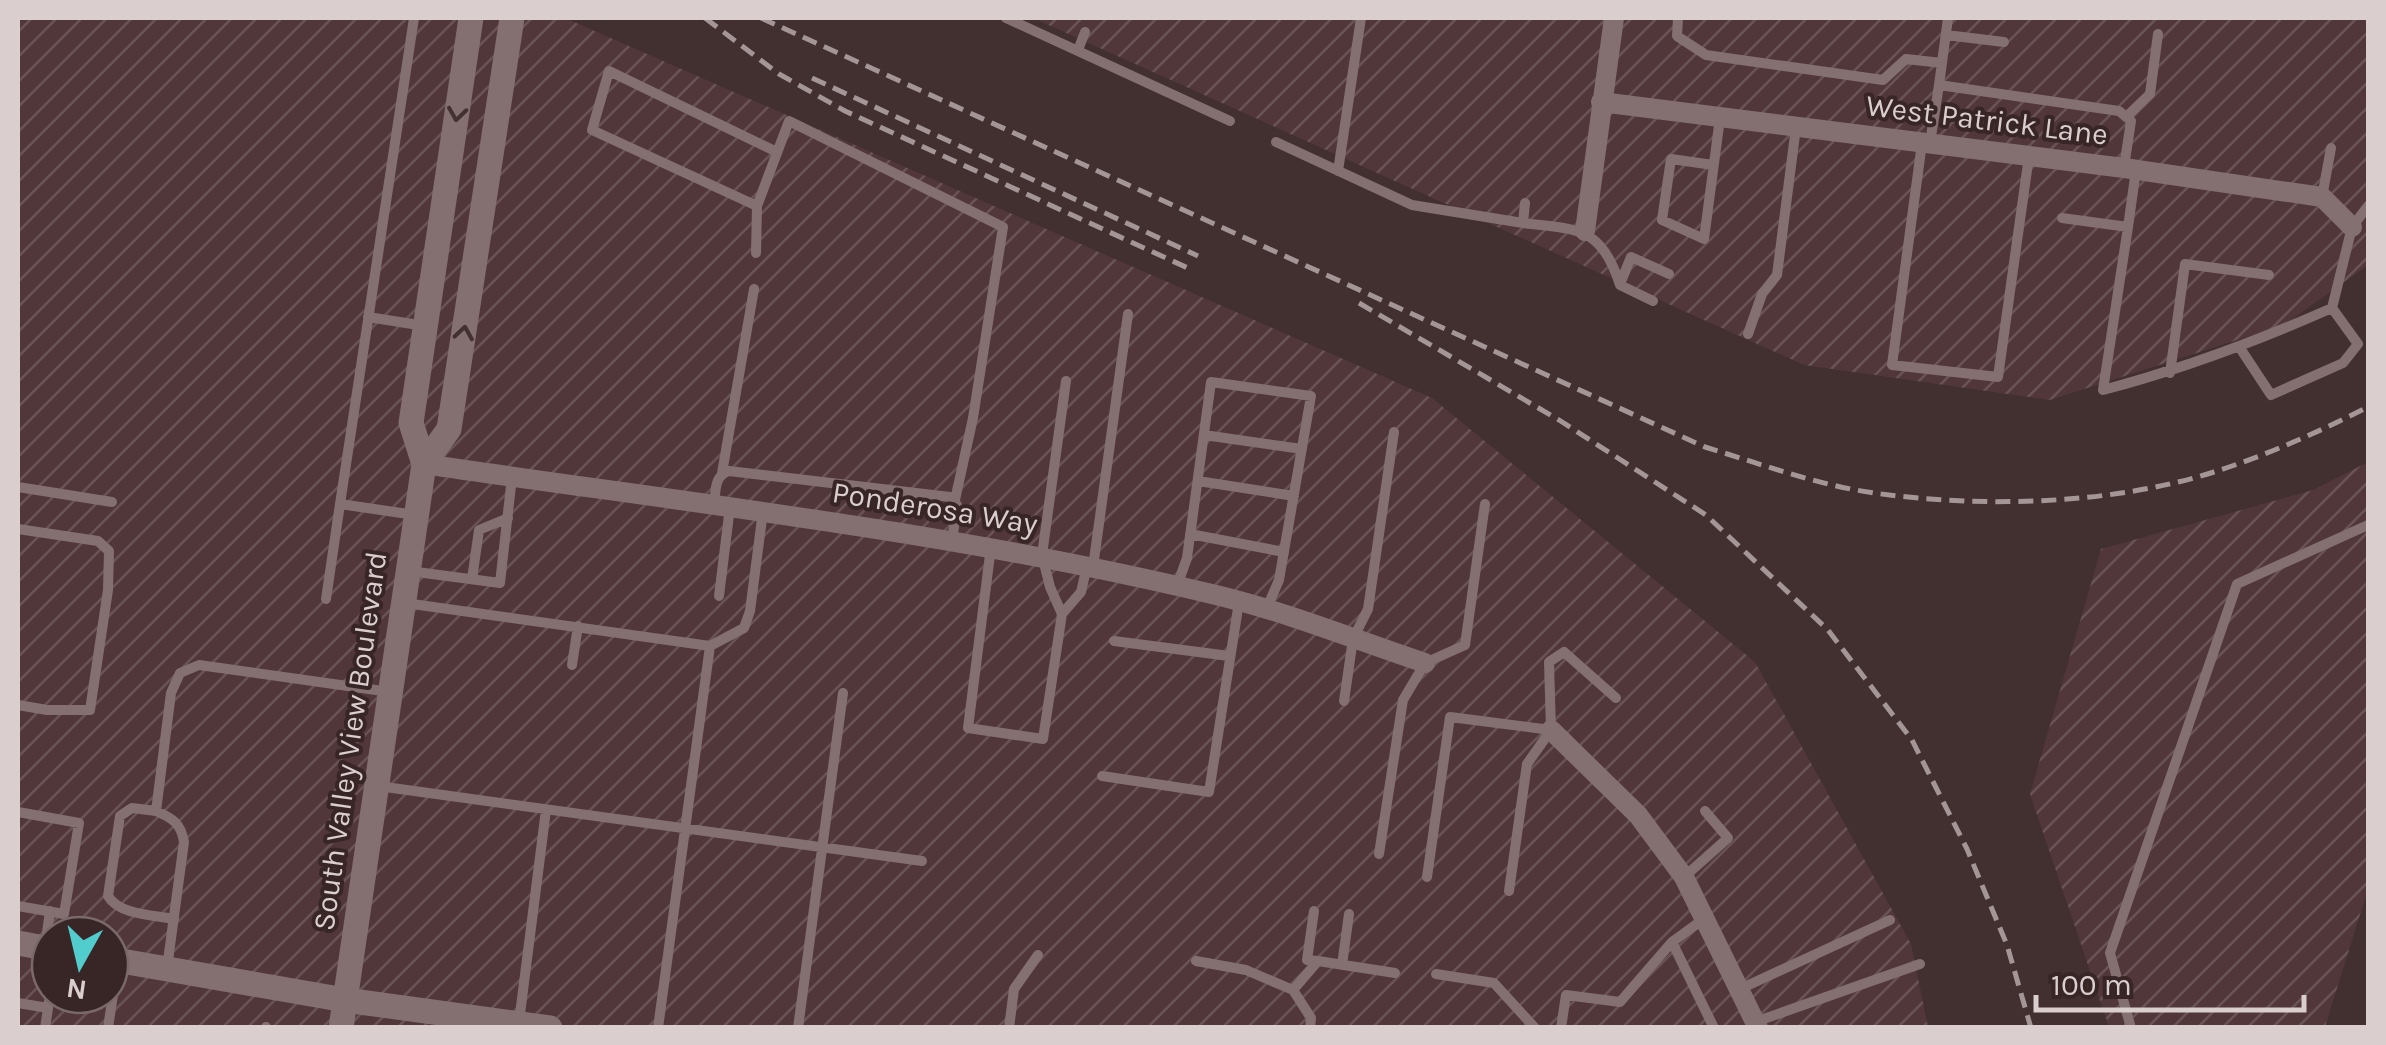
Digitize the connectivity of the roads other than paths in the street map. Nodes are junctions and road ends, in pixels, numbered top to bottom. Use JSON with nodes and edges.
{"nodes":[{"id":1,"x":414,"y":18,"type":"edge"},
{"id":2,"x":472,"y":18,"type":"edge"},
{"id":3,"x":512,"y":18,"type":"edge"},
{"id":4,"x":1006,"y":18,"type":"edge"},
{"id":5,"x":1360,"y":18,"type":"edge"},
{"id":6,"x":1614,"y":18,"type":"edge"},
{"id":7,"x":1678,"y":18,"type":"edge"},
{"id":8,"x":1948,"y":18,"type":"edge"},
{"id":9,"x":1028,"y":22,"type":"edge"},
{"id":10,"x":1085,"y":32,"type":"dead end"},
{"id":11,"x":2158,"y":34,"type":"dead end"},
{"id":12,"x":1946,"y":35,"type":"junction"},
{"id":13,"x":2004,"y":42,"type":"dead end"},
{"id":14,"x":1078,"y":50,"type":"junction"},
{"id":15,"x":1942,"y":64,"type":"junction"},
{"id":16,"x":1939,"y":85,"type":"junction"},
{"id":17,"x":1601,"y":102,"type":"junction"},
{"id":18,"x":1720,"y":117,"type":"junction"},
{"id":19,"x":2126,"y":117,"type":"junction"},
{"id":20,"x":1230,"y":121,"type":"dead end"},
{"id":21,"x":1796,"y":126,"type":"junction"},
{"id":22,"x":1276,"y":142,"type":"dead end"},
{"id":23,"x":1926,"y":143,"type":"junction"},
{"id":24,"x":2331,"y":148,"type":"dead end"},
{"id":25,"x":777,"y":152,"type":"junction"},
{"id":26,"x":2029,"y":156,"type":"junction"},
{"id":27,"x":1713,"y":166,"type":"junction"},
{"id":28,"x":2130,"y":169,"type":"junction"},
{"id":29,"x":1338,"y":171,"type":"junction"},
{"id":30,"x":2322,"y":197,"type":"junction"},
{"id":31,"x":1526,"y":203,"type":"dead end"},
{"id":32,"x":757,"y":206,"type":"junction"},
{"id":33,"x":2368,"y":206,"type":"edge"},
{"id":34,"x":2062,"y":218,"type":"dead end"},
{"id":35,"x":1523,"y":223,"type":"junction"},
{"id":36,"x":2352,"y":226,"type":"junction"},
{"id":37,"x":2128,"y":227,"type":"junction"},
{"id":38,"x":1585,"y":232,"type":"junction"},
{"id":39,"x":756,"y":253,"type":"dead end"},
{"id":40,"x":1669,"y":274,"type":"dead end"},
{"id":41,"x":2269,"y":275,"type":"dead end"},
{"id":42,"x":1620,"y":285,"type":"junction"},
{"id":43,"x":754,"y":289,"type":"dead end"},
{"id":44,"x":1653,"y":301,"type":"dead end"},
{"id":45,"x":2332,"y":308,"type":"junction"},
{"id":46,"x":1128,"y":314,"type":"dead end"},
{"id":47,"x":368,"y":317,"type":"junction"},
{"id":48,"x":426,"y":326,"type":"junction"},
{"id":49,"x":1748,"y":334,"type":"dead end"},
{"id":50,"x":2240,"y":348,"type":"junction"},
{"id":51,"x":2170,"y":373,"type":"junction"},
{"id":52,"x":1066,"y":381,"type":"dead end"},
{"id":53,"x":1394,"y":432,"type":"dead end"},
{"id":54,"x":1204,"y":435,"type":"junction"},
{"id":55,"x":1302,"y":450,"type":"junction"},
{"id":56,"x":424,"y":464,"type":"junction"},
{"id":57,"x":722,"y":474,"type":"junction"},
{"id":58,"x":512,"y":477,"type":"junction"},
{"id":59,"x":1198,"y":481,"type":"junction"},
{"id":60,"x":18,"y":487,"type":"edge"},
{"id":61,"x":1294,"y":496,"type":"junction"},
{"id":62,"x":955,"y":500,"type":"junction"},
{"id":63,"x":112,"y":502,"type":"dead end"},
{"id":64,"x":340,"y":504,"type":"junction"},
{"id":65,"x":1485,"y":504,"type":"dead end"},
{"id":66,"x":722,"y":505,"type":"junction"},
{"id":67,"x":764,"y":511,"type":"junction"},
{"id":68,"x":416,"y":515,"type":"junction"},
{"id":69,"x":508,"y":518,"type":"junction"},
{"id":70,"x":2368,"y":526,"type":"edge"},
{"id":71,"x":18,"y":529,"type":"edge"},
{"id":72,"x":1190,"y":534,"type":"junction"},
{"id":73,"x":952,"y":541,"type":"junction"},
{"id":74,"x":991,"y":547,"type":"junction"},
{"id":75,"x":1284,"y":552,"type":"junction"},
{"id":76,"x":1042,"y":555,"type":"junction"},
{"id":77,"x":1090,"y":566,"type":"junction"},
{"id":78,"x":408,"y":570,"type":"junction"},
{"id":79,"x":472,"y":579,"type":"junction"},
{"id":80,"x":1178,"y":586,"type":"junction"},
{"id":81,"x":719,"y":596,"type":"dead end"},
{"id":82,"x":326,"y":599,"type":"dead end"},
{"id":83,"x":404,"y":602,"type":"junction"},
{"id":84,"x":1239,"y":602,"type":"junction"},
{"id":85,"x":1266,"y":610,"type":"junction"},
{"id":86,"x":1062,"y":614,"type":"junction"},
{"id":87,"x":578,"y":626,"type":"junction"},
{"id":88,"x":1353,"y":639,"type":"junction"},
{"id":89,"x":1114,"y":641,"type":"dead end"},
{"id":90,"x":710,"y":646,"type":"junction"},
{"id":91,"x":1229,"y":656,"type":"junction"},
{"id":92,"x":1425,"y":663,"type":"junction"},
{"id":93,"x":572,"y":665,"type":"dead end"},
{"id":94,"x":391,"y":692,"type":"junction"},
{"id":95,"x":842,"y":693,"type":"dead end"},
{"id":96,"x":1616,"y":698,"type":"dead end"},
{"id":97,"x":1344,"y":701,"type":"dead end"},
{"id":98,"x":18,"y":705,"type":"edge"},
{"id":99,"x":1550,"y":730,"type":"junction"},
{"id":100,"x":1102,"y":776,"type":"dead end"},
{"id":101,"x":376,"y":786,"type":"junction"},
{"id":102,"x":546,"y":810,"type":"junction"},
{"id":103,"x":156,"y":811,"type":"junction"},
{"id":104,"x":1705,"y":811,"type":"dead end"},
{"id":105,"x":18,"y":812,"type":"edge"},
{"id":106,"x":685,"y":830,"type":"junction"},
{"id":107,"x":822,"y":848,"type":"junction"},
{"id":108,"x":1379,"y":854,"type":"dead end"},
{"id":109,"x":922,"y":861,"type":"dead end"},
{"id":110,"x":1427,"y":877,"type":"dead end"},
{"id":111,"x":1684,"y":878,"type":"junction"},
{"id":112,"x":1509,"y":891,"type":"dead end"},
{"id":113,"x":18,"y":906,"type":"edge"},
{"id":114,"x":50,"y":911,"type":"junction"},
{"id":115,"x":1314,"y":911,"type":"dead end"},
{"id":116,"x":1349,"y":914,"type":"dead end"},
{"id":117,"x":50,"y":915,"type":"edge"},
{"id":118,"x":174,"y":918,"type":"junction"},
{"id":119,"x":1705,"y":918,"type":"junction"},
{"id":120,"x":1890,"y":920,"type":"dead end"},
{"id":121,"x":1672,"y":942,"type":"junction"},
{"id":122,"x":1038,"y":955,"type":"dead end"},
{"id":123,"x":1196,"y":961,"type":"dead end"},
{"id":124,"x":1318,"y":962,"type":"junction"},
{"id":125,"x":130,"y":963,"type":"edge"},
{"id":126,"x":1920,"y":964,"type":"dead end"},
{"id":127,"x":1342,"y":965,"type":"junction"},
{"id":128,"x":166,"y":969,"type":"junction"},
{"id":129,"x":1395,"y":972,"type":"dead end"},
{"id":130,"x":1436,"y":974,"type":"dead end"},
{"id":131,"x":1293,"y":990,"type":"junction"},
{"id":132,"x":1740,"y":990,"type":"junction"},
{"id":133,"x":345,"y":1000,"type":"junction"},
{"id":134,"x":456,"y":1021,"type":"edge"},
{"id":135,"x":519,"y":1023,"type":"junction"},
{"id":136,"x":1757,"y":1025,"type":"edge"},
{"id":137,"x":341,"y":1028,"type":"edge"},
{"id":138,"x":550,"y":1028,"type":"edge"},
{"id":139,"x":658,"y":1028,"type":"edge"},
{"id":140,"x":798,"y":1028,"type":"edge"},
{"id":141,"x":1009,"y":1028,"type":"edge"},
{"id":142,"x":1310,"y":1028,"type":"edge"},
{"id":143,"x":1535,"y":1028,"type":"edge"},
{"id":144,"x":1560,"y":1028,"type":"edge"},
{"id":145,"x":1714,"y":1028,"type":"edge"},
{"id":146,"x":2132,"y":1028,"type":"edge"}],
"edges":[{"from":1,"to":47,"type":"lane"},
{"from":2,"to":48,"type":"main road","name":"South Valley View Boulevard","one_way":true},
{"from":56,"to":3,"type":"main road","name":"South Valley View Boulevard","one_way":true},
{"from":4,"to":9,"type":"lane"},
{"from":5,"to":29,"type":"lane"},
{"from":6,"to":17,"type":"street"},
{"from":7,"to":15,"type":"lane"},
{"from":8,"to":12,"type":"lane"},
{"from":9,"to":14,"type":"lane"},
{"from":10,"to":14,"type":"lane"},
{"from":11,"to":19,"type":"lane"},
{"from":12,"to":13,"type":"lane"},
{"from":12,"to":15,"type":"lane"},
{"from":14,"to":20,"type":"lane"},
{"from":15,"to":16,"type":"lane"},
{"from":16,"to":19,"type":"lane"},
{"from":16,"to":23,"type":"lane"},
{"from":17,"to":18,"type":"street","name":"West Patrick Lane"},
{"from":17,"to":38,"type":"street"},
{"from":18,"to":21,"type":"street","name":"West Patrick Lane"},
{"from":18,"to":27,"type":"lane"},
{"from":19,"to":28,"type":"lane"},
{"from":21,"to":23,"type":"street","name":"West Patrick Lane"},
{"from":21,"to":49,"type":"lane"},
{"from":22,"to":29,"type":"lane"},
{"from":23,"to":26,"type":"street","name":"West Patrick Lane"},
{"from":23,"to":26,"type":"lane"},
{"from":24,"to":30,"type":"lane"},
{"from":25,"to":32,"type":"lane"},
{"from":25,"to":32,"type":"lane"},
{"from":25,"to":62,"type":"lane"},
{"from":26,"to":28,"type":"street","name":"West Patrick Lane"},
{"from":27,"to":27,"type":"lane"},
{"from":28,"to":30,"type":"street","name":"West Patrick Lane"},
{"from":28,"to":37,"type":"lane"},
{"from":29,"to":35,"type":"lane"},
{"from":30,"to":36,"type":"street"},
{"from":31,"to":35,"type":"lane"},
{"from":32,"to":39,"type":"lane"},
{"from":33,"to":36,"type":"lane"},
{"from":34,"to":37,"type":"lane"},
{"from":35,"to":38,"type":"lane"},
{"from":36,"to":45,"type":"lane"},
{"from":37,"to":51,"type":"lane"},
{"from":38,"to":42,"type":"lane"},
{"from":40,"to":42,"type":"lane"},
{"from":41,"to":51,"type":"lane"},
{"from":42,"to":44,"type":"lane"},
{"from":43,"to":57,"type":"lane"},
{"from":45,"to":50,"type":"lane"},
{"from":45,"to":50,"type":"lane"},
{"from":46,"to":77,"type":"lane"},
{"from":47,"to":48,"type":"lane"},
{"from":47,"to":64,"type":"lane"},
{"from":48,"to":56,"type":"main road","name":"South Valley View Boulevard"},
{"from":50,"to":51,"type":"lane"},
{"from":52,"to":76,"type":"lane"},
{"from":53,"to":88,"type":"lane"},
{"from":54,"to":55,"type":"lane"},
{"from":54,"to":55,"type":"lane"},
{"from":54,"to":59,"type":"lane"},
{"from":55,"to":61,"type":"lane"},
{"from":56,"to":58,"type":"street","name":"Ponderosa Way"},
{"from":56,"to":68,"type":"main road","name":"South Valley View Boulevard"},
{"from":57,"to":62,"type":"lane"},
{"from":57,"to":66,"type":"lane"},
{"from":58,"to":66,"type":"street","name":"Ponderosa Way"},
{"from":58,"to":69,"type":"lane"},
{"from":59,"to":61,"type":"lane"},
{"from":59,"to":72,"type":"lane"},
{"from":60,"to":63,"type":"lane"},
{"from":61,"to":75,"type":"lane"},
{"from":62,"to":73,"type":"lane"},
{"from":64,"to":68,"type":"lane"},
{"from":64,"to":82,"type":"lane"},
{"from":65,"to":92,"type":"lane"},
{"from":66,"to":67,"type":"street","name":"Ponderosa Way"},
{"from":66,"to":81,"type":"lane"},
{"from":67,"to":73,"type":"street","name":"Ponderosa Way"},
{"from":67,"to":90,"type":"lane"},
{"from":68,"to":78,"type":"main road","name":"South Valley View Boulevard"},
{"from":69,"to":79,"type":"lane"},
{"from":69,"to":79,"type":"lane"},
{"from":70,"to":146,"type":"lane"},
{"from":71,"to":98,"type":"lane"},
{"from":72,"to":75,"type":"lane"},
{"from":72,"to":80,"type":"lane"},
{"from":73,"to":74,"type":"street","name":"Ponderosa Way"},
{"from":74,"to":76,"type":"street","name":"Ponderosa Way"},
{"from":74,"to":86,"type":"lane"},
{"from":75,"to":85,"type":"lane"},
{"from":76,"to":77,"type":"street","name":"Ponderosa Way"},
{"from":76,"to":86,"type":"lane"},
{"from":77,"to":80,"type":"street","name":"Ponderosa Way"},
{"from":77,"to":86,"type":"lane"},
{"from":78,"to":79,"type":"lane"},
{"from":78,"to":83,"type":"main road","name":"South Valley View Boulevard"},
{"from":80,"to":84,"type":"street","name":"Ponderosa Way"},
{"from":83,"to":87,"type":"lane"},
{"from":83,"to":94,"type":"main road","name":"South Valley View Boulevard"},
{"from":84,"to":85,"type":"street","name":"Ponderosa Way"},
{"from":84,"to":91,"type":"lane"},
{"from":85,"to":88,"type":"street","name":"Ponderosa Way"},
{"from":87,"to":90,"type":"lane"},
{"from":87,"to":93,"type":"lane"},
{"from":88,"to":92,"type":"street","name":"Ponderosa Way"},
{"from":88,"to":97,"type":"lane"},
{"from":89,"to":91,"type":"lane"},
{"from":90,"to":106,"type":"lane"},
{"from":91,"to":100,"type":"lane"},
{"from":92,"to":108,"type":"lane"},
{"from":94,"to":101,"type":"main road","name":"South Valley View Boulevard"},
{"from":94,"to":103,"type":"lane"},
{"from":95,"to":107,"type":"lane"},
{"from":96,"to":99,"type":"lane"},
{"from":99,"to":110,"type":"lane"},
{"from":99,"to":111,"type":"street"},
{"from":99,"to":112,"type":"lane"},
{"from":101,"to":102,"type":"lane"},
{"from":101,"to":133,"type":"main road","name":"South Valley View Boulevard"},
{"from":102,"to":106,"type":"lane"},
{"from":102,"to":135,"type":"lane"},
{"from":103,"to":118,"type":"lane"},
{"from":103,"to":118,"type":"lane"},
{"from":104,"to":111,"type":"lane"},
{"from":105,"to":114,"type":"lane"},
{"from":106,"to":107,"type":"lane"},
{"from":106,"to":139,"type":"lane"},
{"from":107,"to":109,"type":"lane"},
{"from":107,"to":140,"type":"lane"},
{"from":111,"to":119,"type":"street"},
{"from":113,"to":114,"type":"lane"},
{"from":114,"to":117,"type":"lane"},
{"from":115,"to":124,"type":"lane"},
{"from":116,"to":127,"type":"lane"},
{"from":118,"to":128,"type":"lane"},
{"from":119,"to":121,"type":"lane"},
{"from":119,"to":132,"type":"street"},
{"from":120,"to":132,"type":"lane"},
{"from":121,"to":144,"type":"lane"},
{"from":121,"to":145,"type":"lane"},
{"from":122,"to":141,"type":"lane"},
{"from":123,"to":131,"type":"lane"},
{"from":124,"to":127,"type":"lane"},
{"from":124,"to":131,"type":"lane"},
{"from":125,"to":128,"type":"main road"},
{"from":126,"to":136,"type":"lane"},
{"from":127,"to":129,"type":"lane"},
{"from":128,"to":133,"type":"main road"},
{"from":130,"to":143,"type":"lane"},
{"from":131,"to":142,"type":"lane"},
{"from":132,"to":136,"type":"street"},
{"from":133,"to":134,"type":"main road"},
{"from":133,"to":137,"type":"main road","name":"South Valley View Boulevard"},
{"from":134,"to":135,"type":"main road"},
{"from":135,"to":138,"type":"main road"}]}
